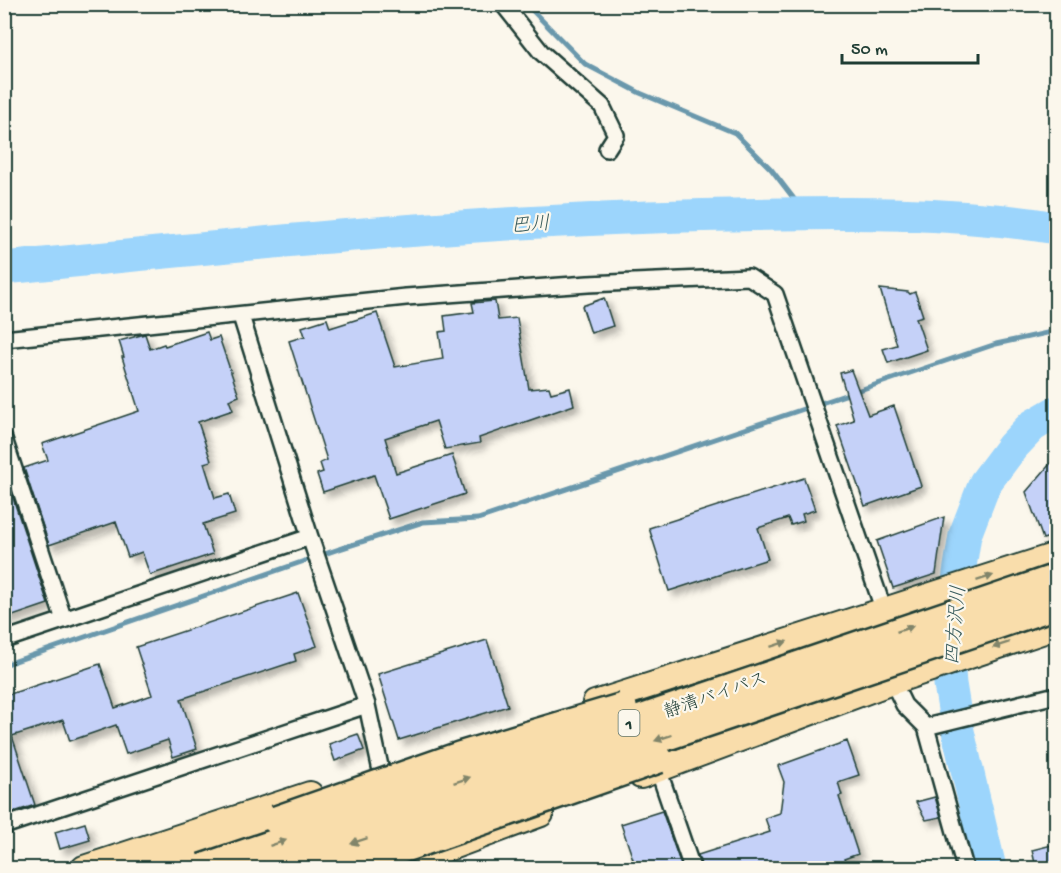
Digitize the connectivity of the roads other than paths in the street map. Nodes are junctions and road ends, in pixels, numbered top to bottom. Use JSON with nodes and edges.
{"nodes":[{"id":1,"x":503,"y":4,"type":"edge"},
{"id":2,"x":607,"y":149,"type":"dead end"},
{"id":3,"x":241,"y":316,"type":"junction"},
{"id":4,"x":4,"y":339,"type":"edge"},
{"id":5,"x":4,"y":439,"type":"edge"},
{"id":6,"x":310,"y":537,"type":"junction"},
{"id":7,"x":1056,"y":555,"type":"edge"},
{"id":8,"x":1056,"y":578,"type":"edge"},
{"id":9,"x":1056,"y":605,"type":"edge"},
{"id":10,"x":877,"y":613,"type":"junction"},
{"id":11,"x":64,"y":620,"type":"junction"},
{"id":12,"x":1056,"y":627,"type":"edge"},
{"id":13,"x":4,"y":640,"type":"edge"},
{"id":14,"x":866,"y":642,"type":"junction"},
{"id":15,"x":896,"y":670,"type":"junction"},
{"id":16,"x":1056,"y":695,"type":"edge"},
{"id":17,"x":367,"y":705,"type":"junction"},
{"id":18,"x":932,"y":725,"type":"junction"},
{"id":19,"x":658,"y":769,"type":"junction"},
{"id":20,"x":381,"y":771,"type":"junction"},
{"id":21,"x":4,"y":826,"type":"edge"},
{"id":22,"x":408,"y":866,"type":"edge"},
{"id":23,"x":84,"y":868,"type":"edge"},
{"id":24,"x":132,"y":868,"type":"edge"},
{"id":25,"x":202,"y":868,"type":"edge"},
{"id":26,"x":276,"y":868,"type":"edge"},
{"id":27,"x":347,"y":868,"type":"edge"},
{"id":28,"x":692,"y":868,"type":"edge"},
{"id":29,"x":965,"y":868,"type":"edge"}],
"edges":[{"from":1,"to":2,"type":"street"},
{"from":3,"to":4,"type":"street"},
{"from":3,"to":6,"type":"street"},
{"from":3,"to":10,"type":"street"},
{"from":5,"to":11,"type":"street"},
{"from":6,"to":11,"type":"street"},
{"from":6,"to":17,"type":"street"},
{"from":10,"to":7,"type":"highway","one_way":true},
{"from":14,"to":8,"type":"highway","name":"静清バイパス","number":"1","one_way":true,"bridge":true},
{"from":9,"to":15,"type":"highway","name":"静清バイパス","number":"1","bridge":true},
{"from":10,"to":15,"type":"street"},
{"from":20,"to":10,"type":"highway","one_way":true},
{"from":11,"to":13,"type":"street"},
{"from":12,"to":15,"type":"highway","number":"1","one_way":true},
{"from":14,"to":24,"type":"highway","bridge":true},
{"from":25,"to":14,"type":"highway","name":"静清バイパス","number":"1","one_way":true,"bridge":true},
{"from":15,"to":18,"type":"street"},
{"from":15,"to":19,"type":"highway","number":"1"},
{"from":15,"to":26,"type":"highway","name":"静清バイパス","number":"1","one_way":true,"bridge":true},
{"from":15,"to":27,"type":"highway","bridge":true},
{"from":16,"to":18,"type":"street"},
{"from":17,"to":20,"type":"street"},
{"from":17,"to":21,"type":"street"},
{"from":18,"to":29,"type":"street"},
{"from":19,"to":22,"type":"highway","number":"1"},
{"from":19,"to":28,"type":"street"},
{"from":20,"to":22,"type":"street"},
{"from":20,"to":23,"type":"highway"}]}
